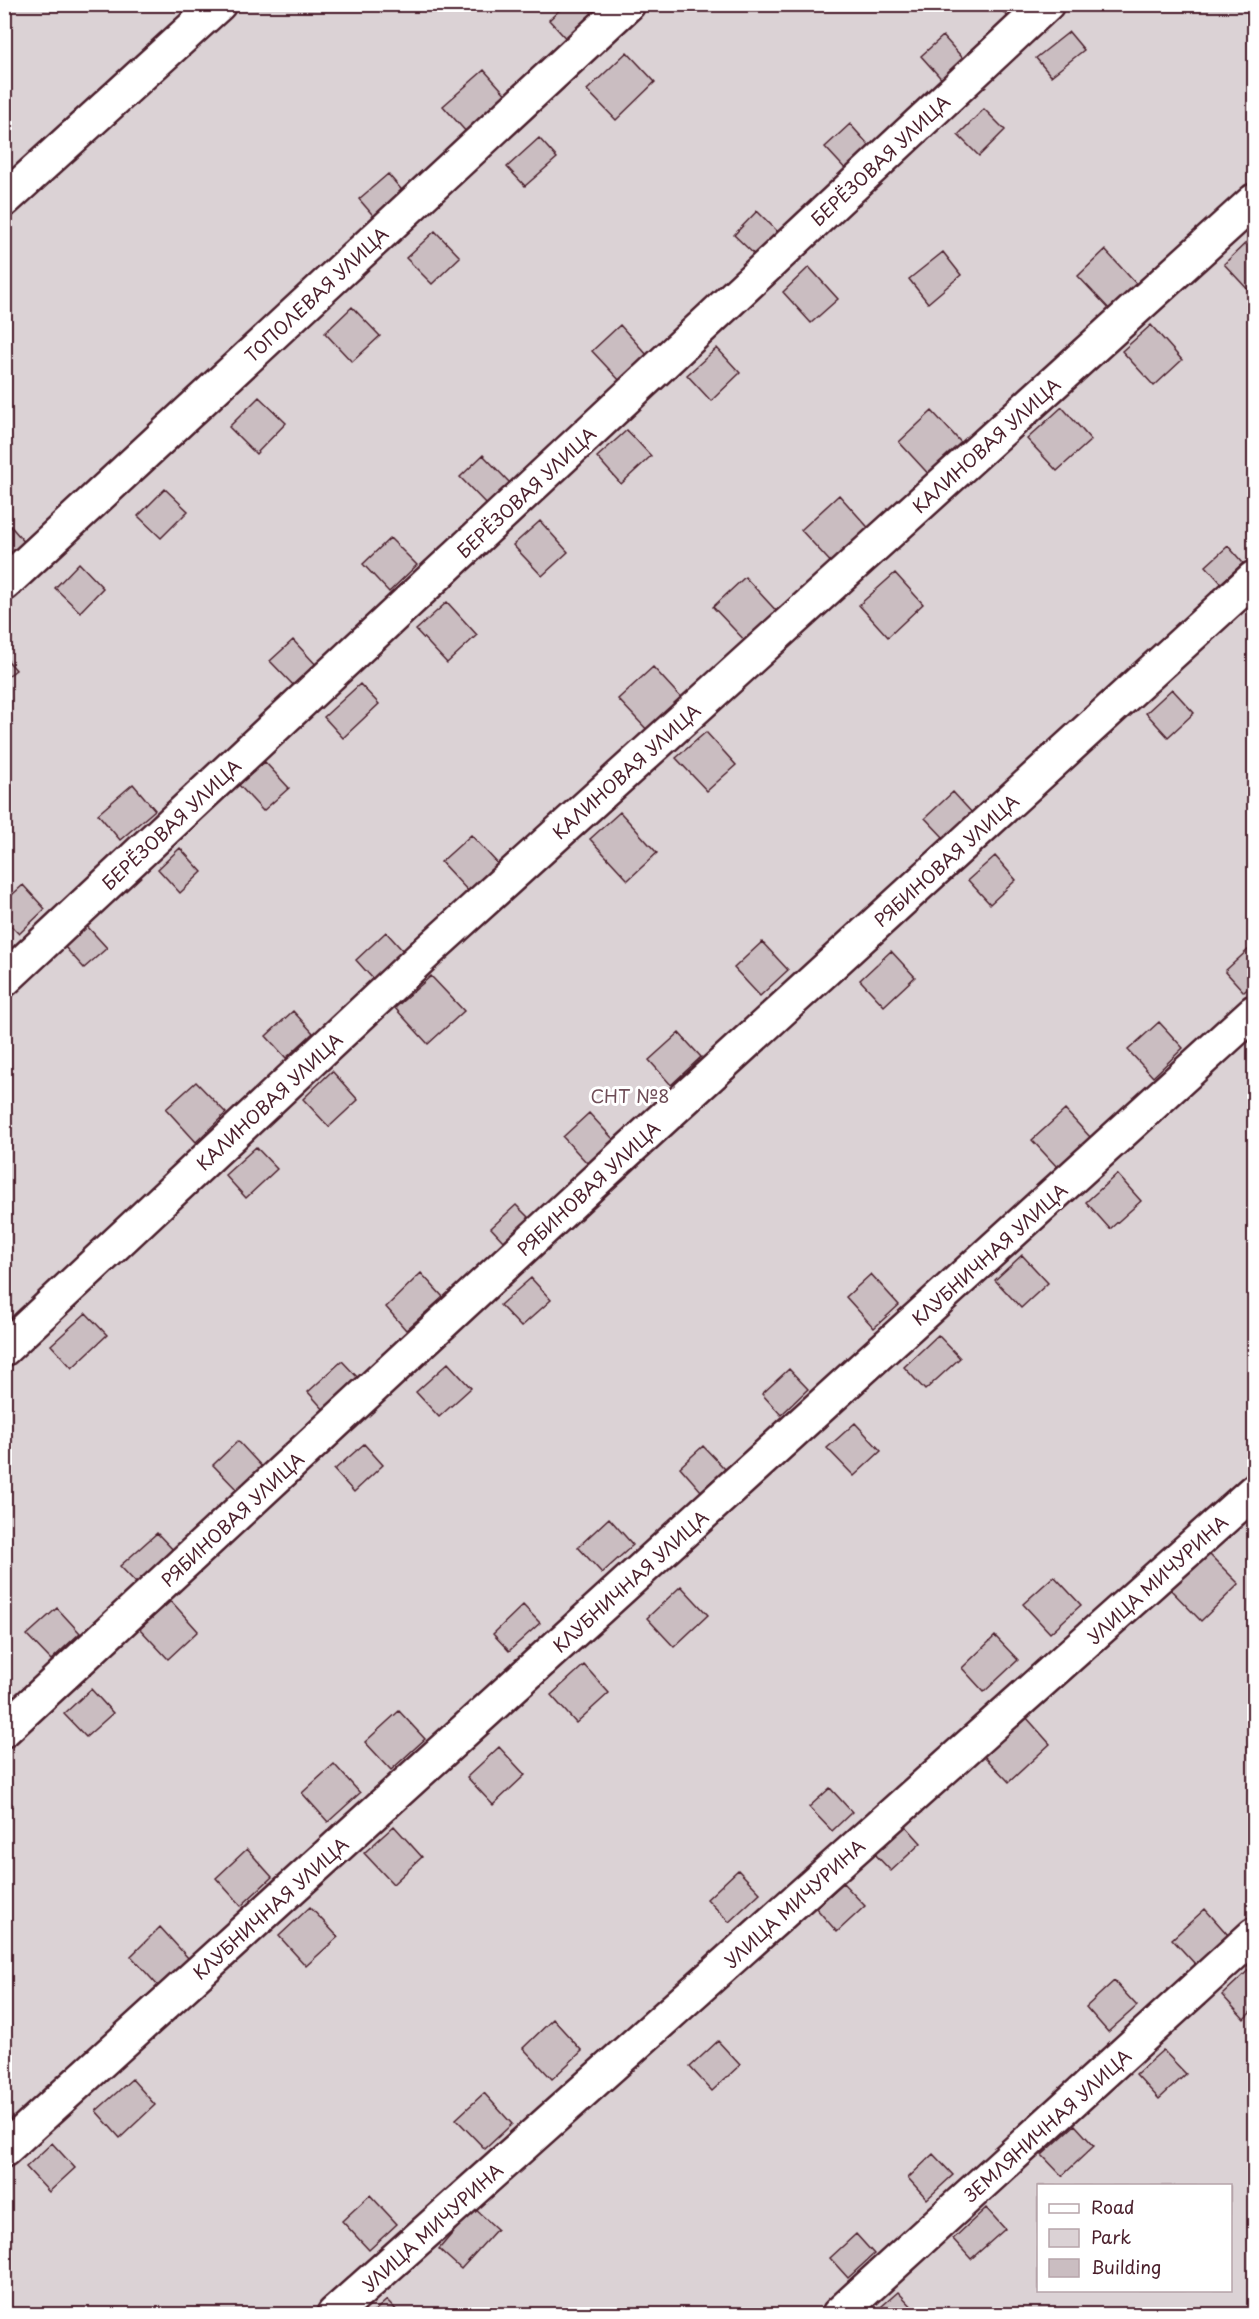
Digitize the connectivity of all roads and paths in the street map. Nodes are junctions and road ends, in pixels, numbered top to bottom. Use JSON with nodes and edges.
{"nodes":[{"id":1,"x":219,"y":4,"type":"edge"},
{"id":2,"x":628,"y":4,"type":"edge"},
{"id":3,"x":1047,"y":4,"type":"edge"},
{"id":4,"x":4,"y":200,"type":"edge"},
{"id":5,"x":1254,"y":201,"type":"edge"},
{"id":6,"x":1254,"y":578,"type":"edge"},
{"id":7,"x":4,"y":584,"type":"edge"},
{"id":8,"x":4,"y":980,"type":"edge"},
{"id":9,"x":1254,"y":1012,"type":"edge"},
{"id":10,"x":4,"y":1348,"type":"edge"},
{"id":11,"x":1254,"y":1491,"type":"edge"},
{"id":12,"x":4,"y":1730,"type":"edge"},
{"id":13,"x":1254,"y":1935,"type":"edge"},
{"id":14,"x":4,"y":2150,"type":"edge"},
{"id":15,"x":334,"y":2314,"type":"edge"},
{"id":16,"x":839,"y":2314,"type":"edge"}],
"edges":[{"from":1,"to":4,"type":"street"},
{"from":2,"to":7,"type":"street","name":"ТОПОЛЕВАЯ УЛИЦА"},
{"from":3,"to":8,"type":"street","name":"БЕРЁЗОВАЯ УЛИЦА"},
{"from":5,"to":10,"type":"street","name":"КАЛИНОВАЯ УЛИЦА"},
{"from":6,"to":12,"type":"street","name":"РЯБИНОВАЯ УЛИЦА"},
{"from":9,"to":14,"type":"street","name":"КЛУБНИЧНАЯ УЛИЦА"},
{"from":11,"to":15,"type":"street","name":"УЛИЦА МИЧУРИНА"},
{"from":13,"to":16,"type":"street","name":"ЗЕМЛЯНИЧНАЯ УЛИЦА"}]}
